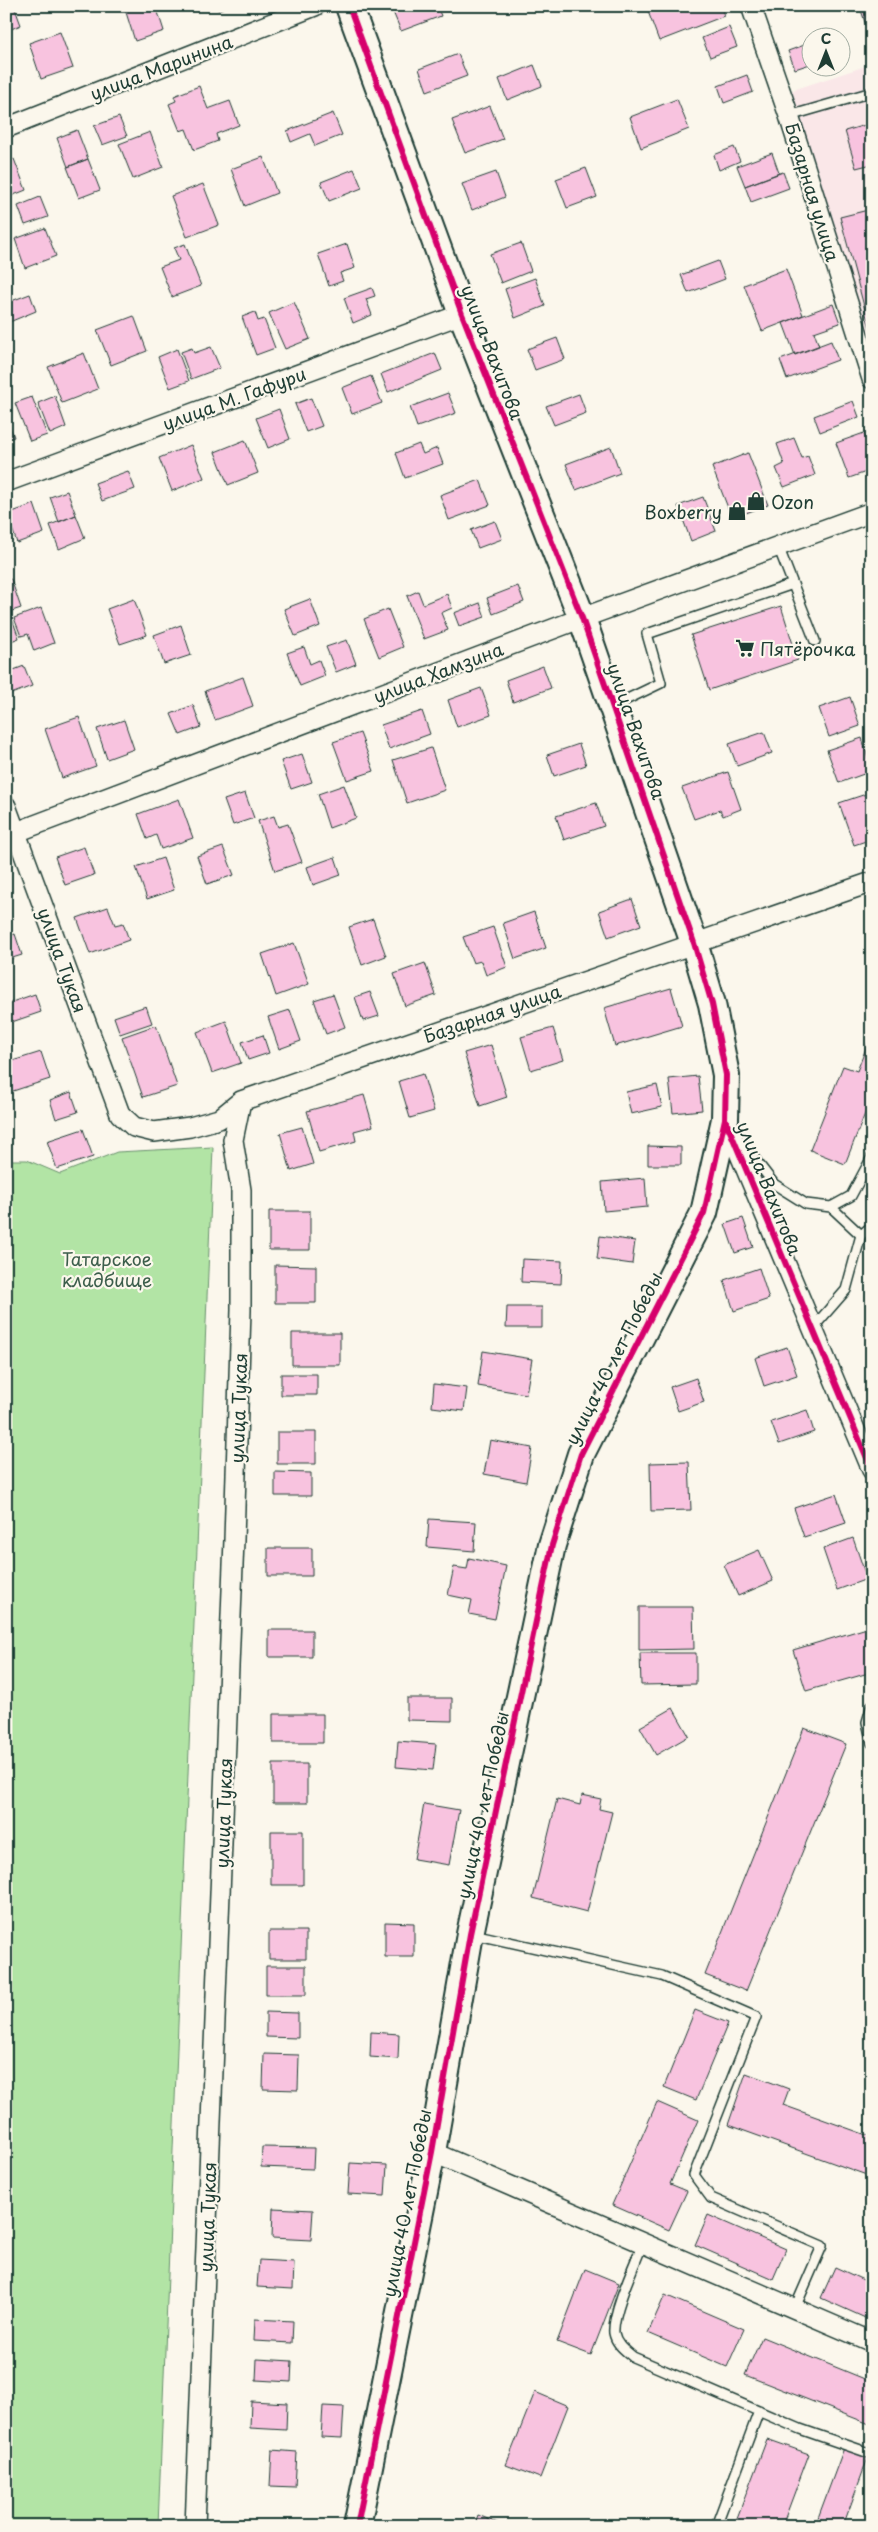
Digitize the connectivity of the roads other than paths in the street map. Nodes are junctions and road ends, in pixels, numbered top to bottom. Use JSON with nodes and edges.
{"nodes":[{"id":1,"x":315,"y":6,"type":"edge"},
{"id":2,"x":349,"y":6,"type":"edge"},
{"id":3,"x":751,"y":6,"type":"edge"},
{"id":4,"x":872,"y":92,"type":"edge"},
{"id":5,"x":789,"y":116,"type":"junction"},
{"id":6,"x":6,"y":128,"type":"edge"},
{"id":7,"x":462,"y":314,"type":"junction"},
{"id":8,"x":872,"y":380,"type":"edge"},
{"id":9,"x":6,"y":482,"type":"edge"},
{"id":10,"x":872,"y":512,"type":"edge"},
{"id":11,"x":778,"y":546,"type":"junction"},
{"id":12,"x":793,"y":584,"type":"junction"},
{"id":13,"x":582,"y":618,"type":"junction"},
{"id":14,"x":814,"y":641,"type":"dead end"},
{"id":15,"x":612,"y":706,"type":"junction"},
{"id":16,"x":6,"y":806,"type":"edge"},
{"id":17,"x":11,"y":834,"type":"edge"},
{"id":18,"x":872,"y":882,"type":"edge"},
{"id":19,"x":694,"y":943,"type":"junction"},
{"id":20,"x":242,"y":1100,"type":"junction"},
{"id":21,"x":120,"y":1114,"type":"joint"},
{"id":22,"x":725,"y":1119,"type":"junction"},
{"id":23,"x":872,"y":1157,"type":"edge"},
{"id":24,"x":831,"y":1208,"type":"junction"},
{"id":25,"x":872,"y":1226,"type":"edge"},
{"id":26,"x":861,"y":1235,"type":"junction"},
{"id":27,"x":812,"y":1329,"type":"junction"},
{"id":28,"x":872,"y":1470,"type":"edge"},
{"id":29,"x":872,"y":1705,"type":"edge"},
{"id":30,"x":872,"y":1744,"type":"edge"},
{"id":31,"x":470,"y":1934,"type":"junction"},
{"id":32,"x":432,"y":2152,"type":"junction"},
{"id":33,"x":643,"y":2243,"type":"junction"},
{"id":34,"x":795,"y":2308,"type":"junction"},
{"id":35,"x":872,"y":2342,"type":"edge"},
{"id":36,"x":759,"y":2411,"type":"junction"},
{"id":37,"x":872,"y":2454,"type":"edge"},
{"id":38,"x":195,"y":2526,"type":"edge"},
{"id":39,"x":357,"y":2526,"type":"edge"},
{"id":40,"x":716,"y":2526,"type":"edge"}],
"edges":[{"from":1,"to":6,"type":"street","name":"улица Маринина"},
{"from":2,"to":7,"type":"street","name":"улица Вахитова"},
{"from":3,"to":5,"type":"street","name":"Базарная улица"},
{"from":4,"to":5,"type":"lane"},
{"from":5,"to":8,"type":"street","name":"Базарная улица"},
{"from":7,"to":9,"type":"street","name":"улица М. Гафури"},
{"from":7,"to":13,"type":"street","name":"улица Вахитова"},
{"from":10,"to":11,"type":"street","name":"улица Хамзина"},
{"from":11,"to":12,"type":"lane"},
{"from":11,"to":13,"type":"street","name":"улица Хамзина"},
{"from":12,"to":14,"type":"lane"},
{"from":12,"to":15,"type":"lane"},
{"from":13,"to":15,"type":"street","name":"улица Вахитова"},
{"from":13,"to":17,"type":"street","name":"улица Хамзина"},
{"from":15,"to":19,"type":"street","name":"улица Вахитова"},
{"from":16,"to":17,"type":"street","name":"улица Тукая"},
{"from":17,"to":21,"type":"street","name":"улица Тукая"},
{"from":18,"to":19,"type":"street","name":"Базарная улица"},
{"from":19,"to":20,"type":"street","name":"Базарная улица"},
{"from":19,"to":22,"type":"street","name":"улица Вахитова"},
{"from":20,"to":21,"type":"street","name":"Базарная улица"},
{"from":20,"to":38,"type":"street","name":"улица Тукая"},
{"from":22,"to":24,"type":"lane"},
{"from":22,"to":27,"type":"street","name":"улица Вахитова"},
{"from":22,"to":31,"type":"street","name":"улица 40 лет Победы"},
{"from":23,"to":24,"type":"lane"},
{"from":24,"to":26,"type":"lane"},
{"from":25,"to":26,"type":"lane"},
{"from":26,"to":27,"type":"lane"},
{"from":27,"to":28,"type":"street","name":"улица Вахитова"},
{"from":29,"to":30,"type":"lane"},
{"from":31,"to":32,"type":"street","name":"улица 40 лет Победы"},
{"from":31,"to":34,"type":"lane"},
{"from":32,"to":33,"type":"street"},
{"from":32,"to":39,"type":"street","name":"улица 40 лет Победы"},
{"from":33,"to":34,"type":"street"},
{"from":33,"to":36,"type":"lane"},
{"from":34,"to":35,"type":"street"},
{"from":36,"to":37,"type":"lane"},
{"from":36,"to":40,"type":"lane"}]}
